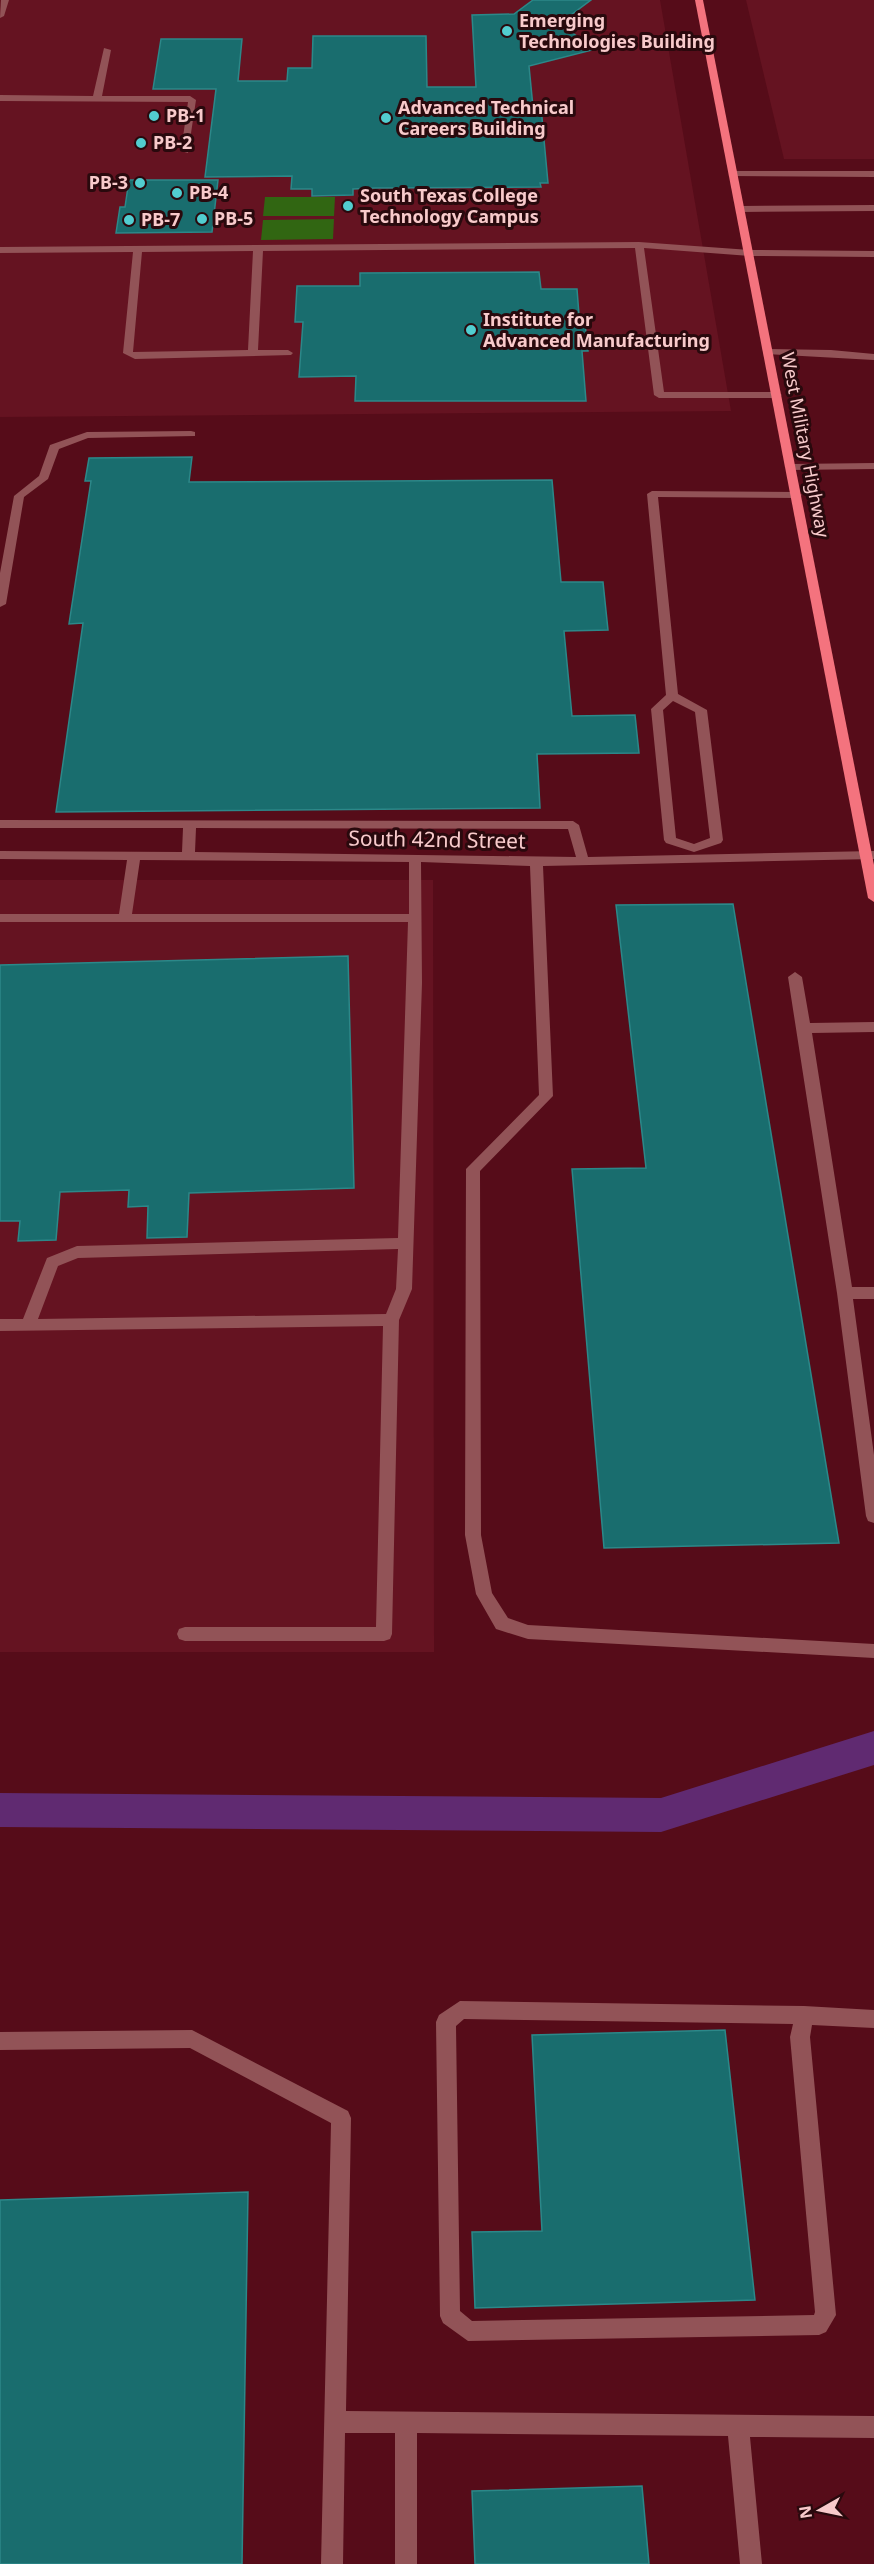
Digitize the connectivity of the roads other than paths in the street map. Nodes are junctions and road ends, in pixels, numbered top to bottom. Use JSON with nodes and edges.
{"nodes":[{"id":1,"x":4,"y":0,"type":"edge"},
{"id":2,"x":699,"y":0,"type":"edge"},
{"id":3,"x":0,"y":16,"type":"edge"},
{"id":4,"x":107,"y":50,"type":"dead end"},
{"id":5,"x":0,"y":98,"type":"edge"},
{"id":6,"x":97,"y":98,"type":"junction"},
{"id":7,"x":185,"y":151,"type":"dead end"},
{"id":8,"x":734,"y":174,"type":"junction"},
{"id":9,"x":874,"y":174,"type":"edge"},
{"id":10,"x":874,"y":208,"type":"edge"},
{"id":11,"x":741,"y":209,"type":"junction"},
{"id":12,"x":639,"y":245,"type":"junction"},
{"id":13,"x":138,"y":248,"type":"junction"},
{"id":14,"x":258,"y":248,"type":"junction"},
{"id":15,"x":0,"y":249,"type":"edge"},
{"id":16,"x":750,"y":253,"type":"junction"},
{"id":17,"x":874,"y":254,"type":"edge"},
{"id":18,"x":769,"y":352,"type":"junction"},
{"id":19,"x":253,"y":353,"type":"junction"},
{"id":20,"x":288,"y":353,"type":"dead end"},
{"id":21,"x":874,"y":357,"type":"edge"},
{"id":22,"x":777,"y":395,"type":"junction"},
{"id":23,"x":191,"y":434,"type":"dead end"},
{"id":24,"x":874,"y":466,"type":"edge"},
{"id":25,"x":791,"y":467,"type":"junction"},
{"id":26,"x":796,"y":495,"type":"junction"},
{"id":27,"x":0,"y":604,"type":"edge"},
{"id":28,"x":672,"y":696,"type":"junction"},
{"id":29,"x":0,"y":824,"type":"edge"},
{"id":30,"x":190,"y":824,"type":"junction"},
{"id":31,"x":695,"y":854,"type":"junction"},
{"id":32,"x":0,"y":855,"type":"edge"},
{"id":33,"x":870,"y":855,"type":"edge"},
{"id":34,"x":134,"y":856,"type":"junction"},
{"id":35,"x":188,"y":856,"type":"junction"},
{"id":36,"x":415,"y":858,"type":"junction"},
{"id":37,"x":583,"y":861,"type":"junction"},
{"id":38,"x":536,"y":862,"type":"junction"},
{"id":39,"x":874,"y":898,"type":"edge"},
{"id":40,"x":0,"y":918,"type":"edge"},
{"id":41,"x":125,"y":918,"type":"junction"},
{"id":42,"x":415,"y":918,"type":"junction"},
{"id":43,"x":795,"y":977,"type":"dead end"},
{"id":44,"x":874,"y":1027,"type":"edge"},
{"id":45,"x":804,"y":1028,"type":"junction"},
{"id":46,"x":405,"y":1243,"type":"junction"},
{"id":47,"x":845,"y":1293,"type":"junction"},
{"id":48,"x":874,"y":1293,"type":"edge"},
{"id":49,"x":391,"y":1320,"type":"junction"},
{"id":50,"x":29,"y":1324,"type":"junction"},
{"id":51,"x":0,"y":1325,"type":"edge"},
{"id":52,"x":868,"y":1421,"type":"edge"},
{"id":53,"x":874,"y":1516,"type":"edge"},
{"id":54,"x":185,"y":1634,"type":"dead end"},
{"id":55,"x":874,"y":1650,"type":"edge"},
{"id":56,"x":804,"y":2015,"type":"junction"},
{"id":57,"x":874,"y":2019,"type":"edge"},
{"id":58,"x":0,"y":2041,"type":"edge"},
{"id":59,"x":334,"y":2422,"type":"junction"},
{"id":60,"x":406,"y":2423,"type":"junction"},
{"id":61,"x":738,"y":2426,"type":"junction"},
{"id":62,"x":874,"y":2427,"type":"edge"},
{"id":63,"x":332,"y":2564,"type":"edge"},
{"id":64,"x":406,"y":2564,"type":"edge"},
{"id":65,"x":751,"y":2564,"type":"edge"}],
"edges":[{"from":1,"to":3,"type":"street"},
{"from":2,"to":8,"type":"main road","name":"West Military Highway"},
{"from":4,"to":6,"type":"street"},
{"from":5,"to":6,"type":"street"},
{"from":6,"to":7,"type":"street"},
{"from":8,"to":9,"type":"street"},
{"from":8,"to":11,"type":"main road","name":"West Military Highway"},
{"from":10,"to":11,"type":"street"},
{"from":11,"to":16,"type":"main road","name":"West Military Highway"},
{"from":12,"to":14,"type":"street"},
{"from":12,"to":16,"type":"street"},
{"from":12,"to":22,"type":"street"},
{"from":13,"to":14,"type":"street"},
{"from":13,"to":15,"type":"street"},
{"from":13,"to":19,"type":"street"},
{"from":14,"to":19,"type":"street"},
{"from":16,"to":17,"type":"street"},
{"from":16,"to":18,"type":"main road","name":"West Military Highway"},
{"from":18,"to":21,"type":"street"},
{"from":18,"to":22,"type":"main road","name":"West Military Highway"},
{"from":19,"to":20,"type":"street"},
{"from":22,"to":25,"type":"main road","name":"West Military Highway"},
{"from":23,"to":27,"type":"street"},
{"from":24,"to":25,"type":"street"},
{"from":25,"to":26,"type":"main road","name":"West Military Highway"},
{"from":26,"to":28,"type":"street"},
{"from":26,"to":33,"type":"main road","name":"West Military Highway"},
{"from":28,"to":31,"type":"street"},
{"from":28,"to":31,"type":"street"},
{"from":29,"to":30,"type":"street"},
{"from":30,"to":35,"type":"street"},
{"from":30,"to":37,"type":"street"},
{"from":31,"to":33,"type":"street","name":"South 42nd Street"},
{"from":31,"to":37,"type":"street","name":"South 42nd Street"},
{"from":32,"to":34,"type":"street","name":"South 42nd Street"},
{"from":33,"to":39,"type":"main road","name":"West Military Highway"},
{"from":34,"to":35,"type":"street","name":"South 42nd Street"},
{"from":34,"to":41,"type":"street"},
{"from":35,"to":36,"type":"street","name":"South 42nd Street"},
{"from":36,"to":38,"type":"street","name":"South 42nd Street"},
{"from":36,"to":42,"type":"street"},
{"from":37,"to":38,"type":"street","name":"South 42nd Street"},
{"from":38,"to":55,"type":"street"},
{"from":40,"to":41,"type":"street"},
{"from":41,"to":42,"type":"street"},
{"from":42,"to":46,"type":"street"},
{"from":43,"to":45,"type":"street"},
{"from":44,"to":45,"type":"street"},
{"from":45,"to":47,"type":"street"},
{"from":46,"to":49,"type":"street"},
{"from":46,"to":50,"type":"street"},
{"from":47,"to":48,"type":"street"},
{"from":47,"to":52,"type":"street"},
{"from":49,"to":50,"type":"street"},
{"from":49,"to":54,"type":"street"},
{"from":50,"to":51,"type":"street"},
{"from":52,"to":53,"type":"street"},
{"from":56,"to":56,"type":"street"},
{"from":56,"to":57,"type":"street"},
{"from":58,"to":59,"type":"street"},
{"from":59,"to":60,"type":"street"},
{"from":59,"to":63,"type":"street"},
{"from":60,"to":61,"type":"street"},
{"from":60,"to":64,"type":"street"},
{"from":61,"to":62,"type":"street"},
{"from":61,"to":65,"type":"street"}]}
